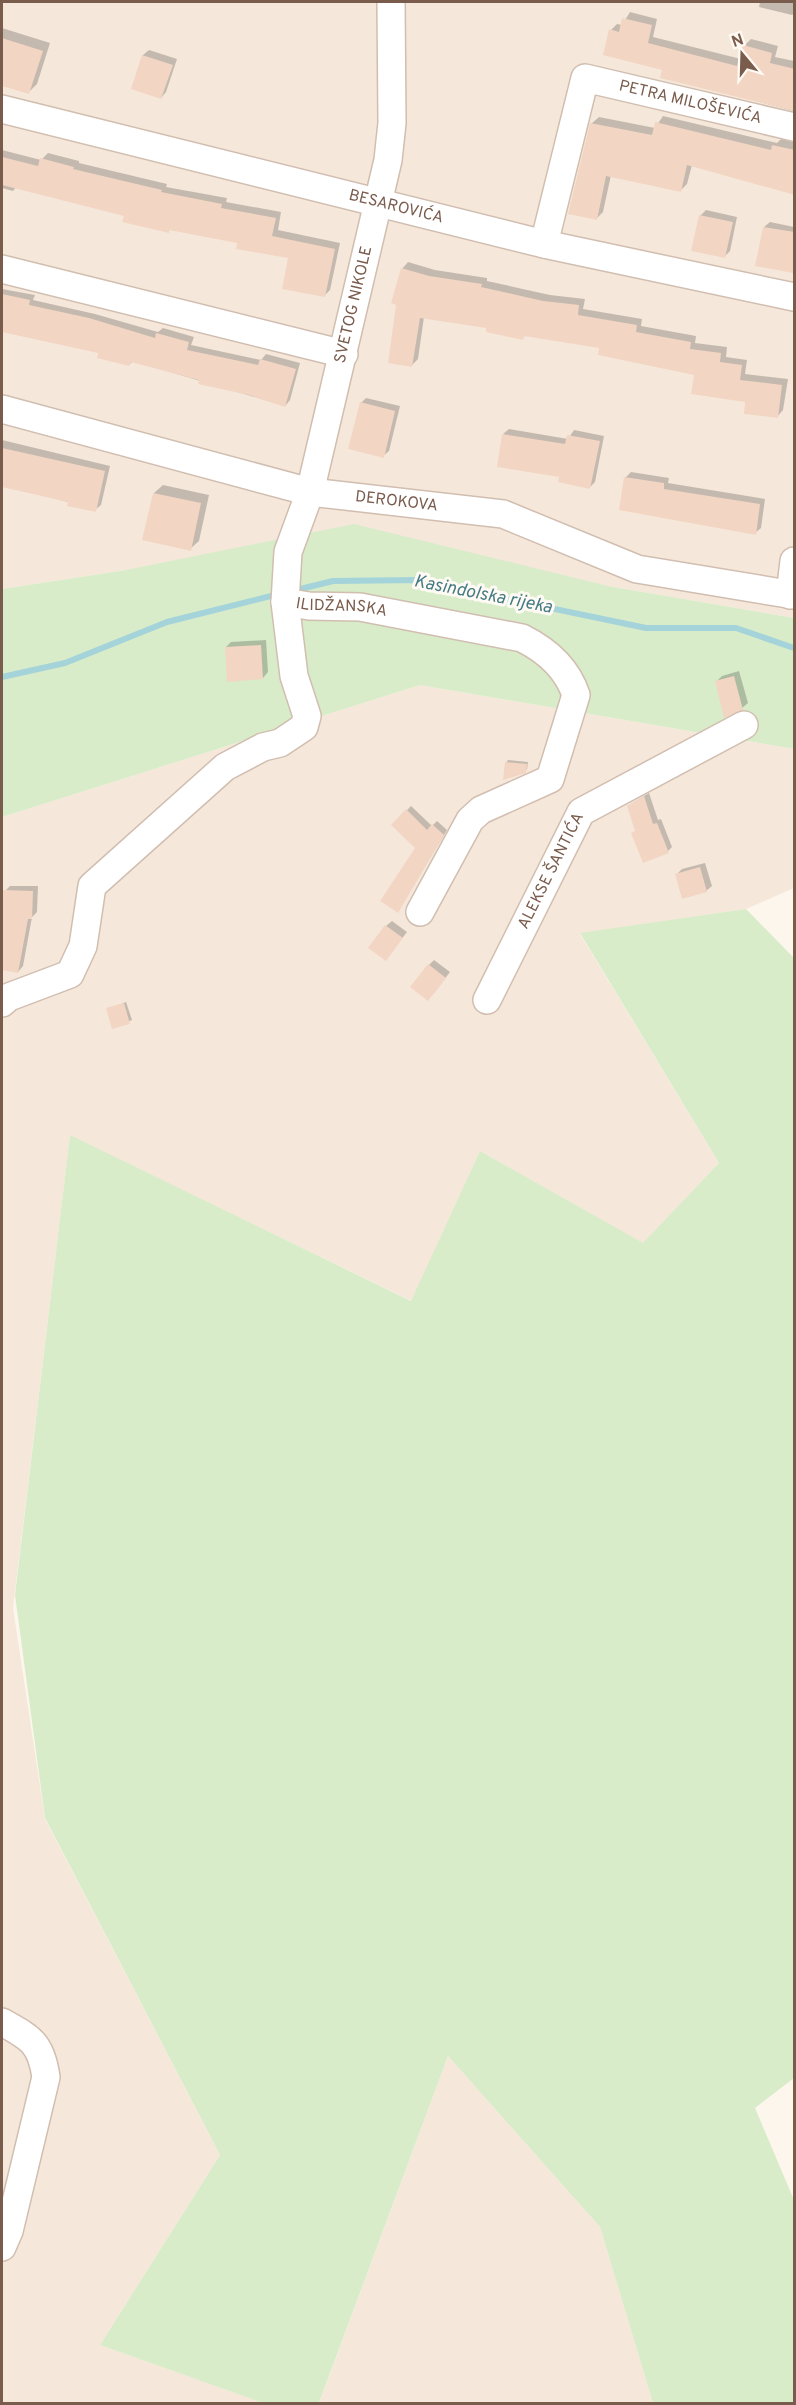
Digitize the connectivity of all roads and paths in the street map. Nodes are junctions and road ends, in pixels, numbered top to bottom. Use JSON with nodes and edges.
{"nodes":[{"id":1,"x":391,"y":2,"type":"edge"},
{"id":2,"x":2,"y":109,"type":"edge"},
{"id":3,"x":795,"y":127,"type":"edge"},
{"id":4,"x":377,"y":201,"type":"junction"},
{"id":5,"x":544,"y":244,"type":"junction"},
{"id":6,"x":2,"y":269,"type":"edge"},
{"id":7,"x":795,"y":297,"type":"edge"},
{"id":8,"x":345,"y":354,"type":"junction"},
{"id":9,"x":2,"y":409,"type":"edge"},
{"id":10,"x":310,"y":492,"type":"junction"},
{"id":11,"x":795,"y":561,"type":"edge"},
{"id":12,"x":792,"y":595,"type":"edge"},
{"id":13,"x":285,"y":602,"type":"junction"},
{"id":14,"x":744,"y":725,"type":"dead end"},
{"id":15,"x":550,"y":778,"type":"junction"},
{"id":16,"x":581,"y":812,"type":"junction"},
{"id":17,"x":420,"y":912,"type":"dead end"},
{"id":18,"x":487,"y":1000,"type":"dead end"},
{"id":19,"x":2,"y":1003,"type":"edge"},
{"id":20,"x":2,"y":2022,"type":"edge"},
{"id":21,"x":2,"y":2247,"type":"edge"}],
"edges":[{"from":1,"to":4,"type":"street","name":"SVETOG NIKOLE"},
{"from":2,"to":4,"type":"street","name":"BESAROVIĆA"},
{"from":3,"to":5,"type":"street","name":"PETRA MILOŠEVIĆA"},
{"from":4,"to":5,"type":"street","name":"BESAROVIĆA"},
{"from":4,"to":8,"type":"street","name":"SVETOG NIKOLE"},
{"from":5,"to":7,"type":"street","name":"BESAROVIĆA"},
{"from":6,"to":8,"type":"street"},
{"from":8,"to":10,"type":"street","name":"SVETOG NIKOLE"},
{"from":9,"to":10,"type":"street","name":"DEROKOVA"},
{"from":10,"to":12,"type":"street","name":"DEROKOVA"},
{"from":10,"to":13,"type":"street","name":"SVETOG NIKOLE"},
{"from":11,"to":12,"type":"street","name":"DEROKOVA"},
{"from":13,"to":15,"type":"street","name":"ILIDŽANSKA"},
{"from":13,"to":19,"type":"street","name":"ILIDŽANSKA"},
{"from":14,"to":16,"type":"street","name":"ALEKSE ŠANTIĆA"},
{"from":15,"to":16,"type":"street"},
{"from":15,"to":17,"type":"street"},
{"from":16,"to":18,"type":"street","name":"ALEKSE ŠANTIĆA"},
{"from":20,"to":21,"type":"street"}]}
